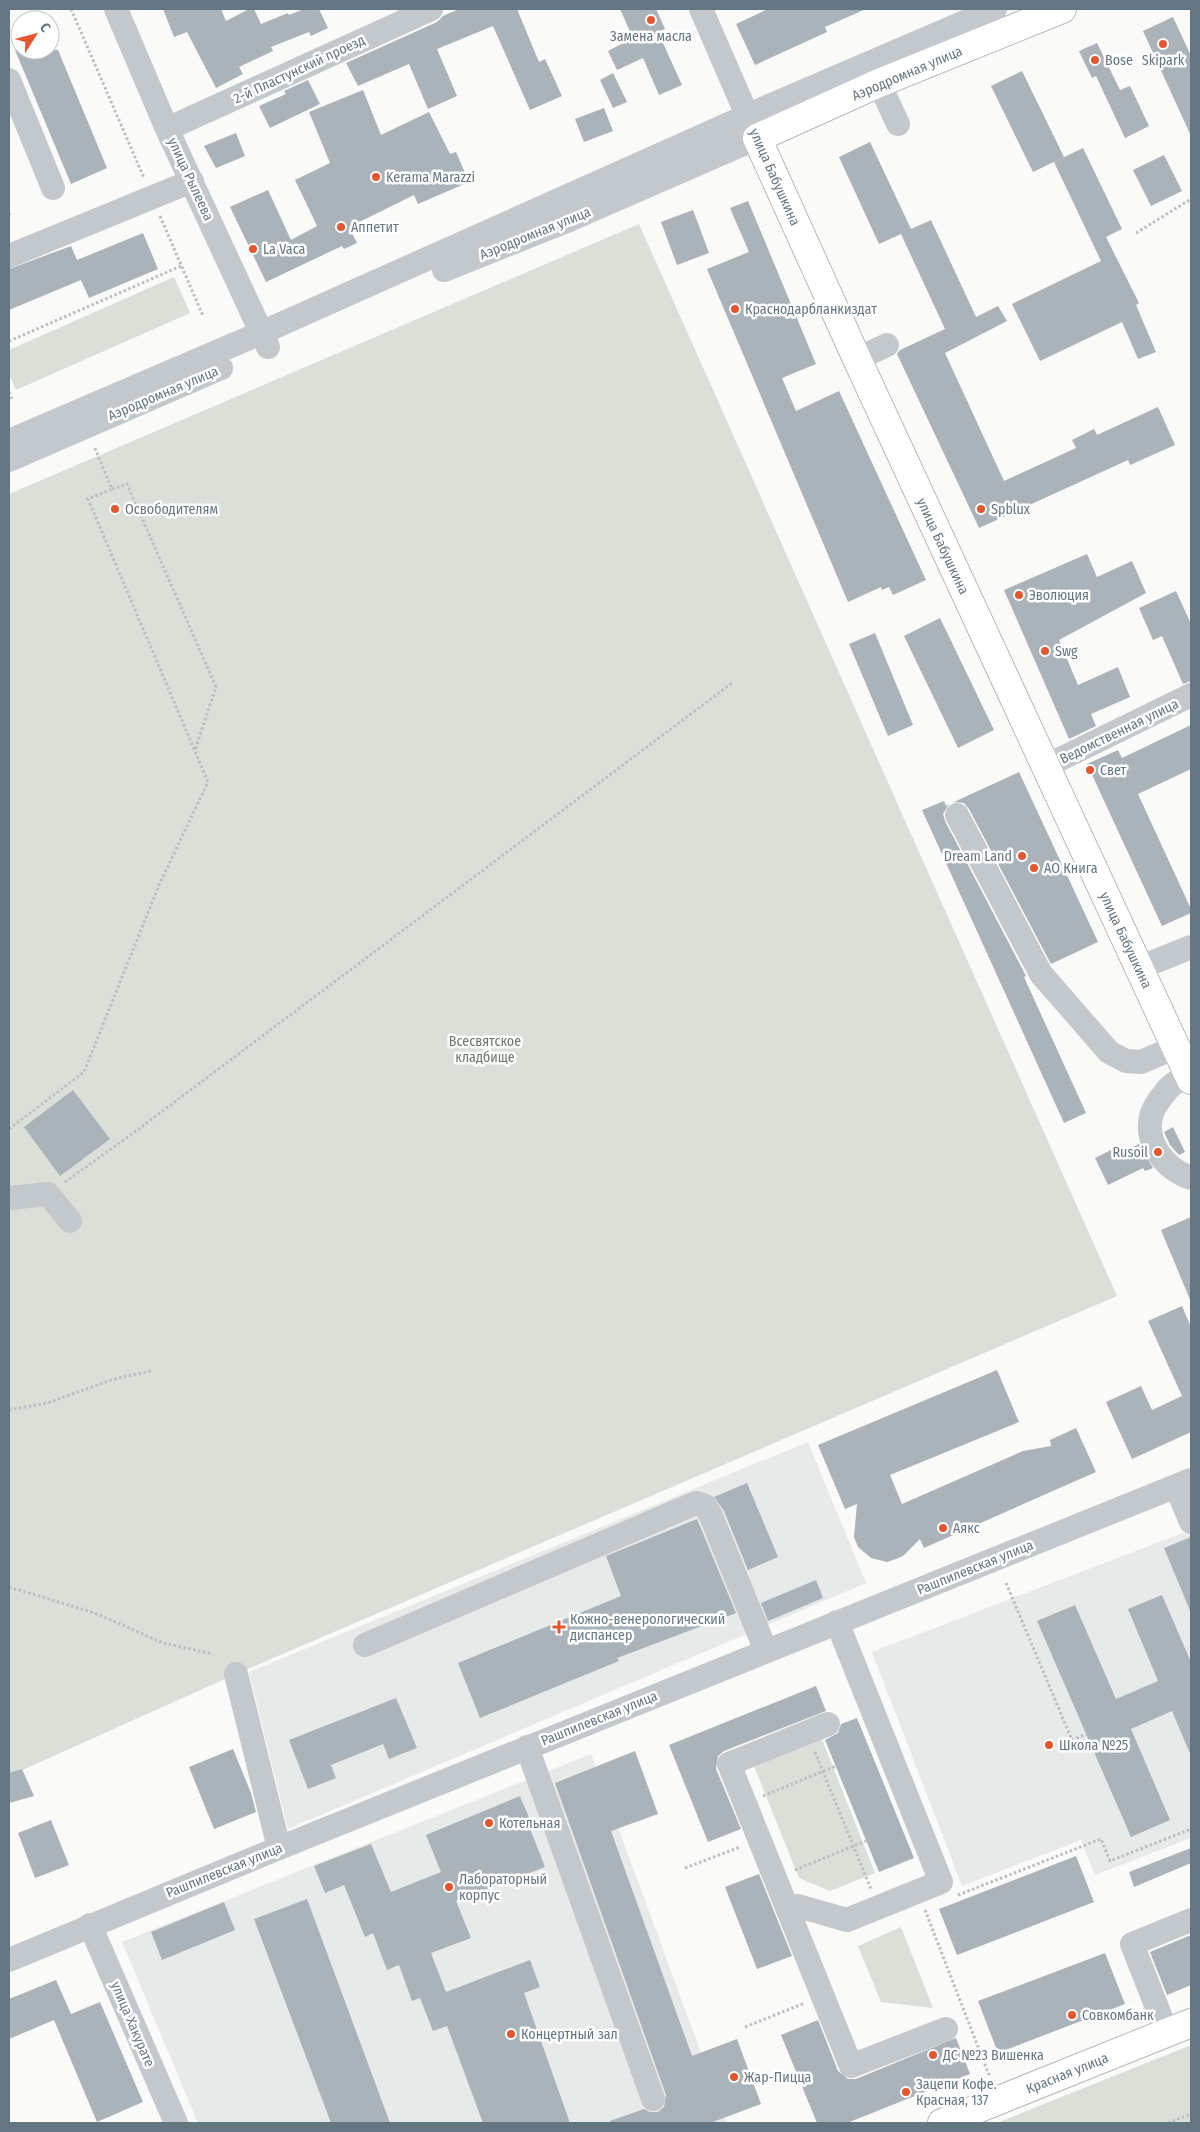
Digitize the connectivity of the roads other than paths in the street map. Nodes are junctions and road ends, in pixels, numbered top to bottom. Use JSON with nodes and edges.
{"nodes":[{"id":1,"x":116,"y":9,"type":"edge"},
{"id":2,"x":431,"y":9,"type":"edge"},
{"id":3,"x":701,"y":9,"type":"edge"},
{"id":4,"x":995,"y":9,"type":"edge"},
{"id":5,"x":1062,"y":9,"type":"edge"},
{"id":6,"x":9,"y":80,"type":"edge"},
{"id":7,"x":880,"y":83,"type":"junction"},
{"id":8,"x":898,"y":124,"type":"dead end"},
{"id":9,"x":752,"y":127,"type":"junction"},
{"id":10,"x":168,"y":129,"type":"junction"},
{"id":11,"x":192,"y":181,"type":"junction"},
{"id":12,"x":53,"y":188,"type":"dead end"},
{"id":13,"x":9,"y":256,"type":"edge"},
{"id":14,"x":265,"y":340,"type":"junction"},
{"id":15,"x":887,"y":345,"type":"dead end"},
{"id":16,"x":857,"y":359,"type":"junction"},
{"id":17,"x":9,"y":441,"type":"edge"},
{"id":18,"x":9,"y":460,"type":"edge"},
{"id":19,"x":1191,"y":695,"type":"edge"},
{"id":20,"x":1046,"y":766,"type":"junction"},
{"id":21,"x":957,"y":815,"type":"dead end"},
{"id":22,"x":1191,"y":947,"type":"edge"},
{"id":23,"x":1139,"y":968,"type":"junction"},
{"id":24,"x":1176,"y":1047,"type":"junction"},
{"id":25,"x":1190,"y":1077,"type":"edge"},
{"id":26,"x":1191,"y":1178,"type":"edge"},
{"id":27,"x":9,"y":1198,"type":"edge"},
{"id":28,"x":70,"y":1221,"type":"dead end"},
{"id":29,"x":1184,"y":1482,"type":"edge"},
{"id":30,"x":1191,"y":1522,"type":"edge"},
{"id":31,"x":837,"y":1622,"type":"junction"},
{"id":32,"x":365,"y":1645,"type":"dead end"},
{"id":33,"x":766,"y":1651,"type":"junction"},
{"id":34,"x":236,"y":1674,"type":"dead end"},
{"id":35,"x":818,"y":1728,"type":"road end"},
{"id":36,"x":527,"y":1748,"type":"junction"},
{"id":37,"x":278,"y":1848,"type":"junction"},
{"id":38,"x":788,"y":1911,"type":"junction"},
{"id":39,"x":1191,"y":1920,"type":"edge"},
{"id":40,"x":90,"y":1925,"type":"junction"},
{"id":41,"x":1120,"y":1945,"type":"dead end"},
{"id":42,"x":9,"y":1960,"type":"edge"},
{"id":43,"x":946,"y":2029,"type":"dead end"},
{"id":44,"x":1171,"y":2031,"type":"edge"},
{"id":45,"x":653,"y":2099,"type":"dead end"},
{"id":46,"x":176,"y":2123,"type":"edge"},
{"id":47,"x":942,"y":2123,"type":"edge"}],
"edges":[{"from":1,"to":10,"type":"street","name":"улица Рылеева"},
{"from":2,"to":10,"type":"street","name":"2-й Пластунский проезд"},
{"from":3,"to":9,"type":"street","name":"улица Бабушкина"},
{"from":4,"to":9,"type":"street","name":"Аэродромная улица"},
{"from":5,"to":7,"type":"main road","name":"Аэродромная улица"},
{"from":6,"to":12,"type":"street"},
{"from":7,"to":8,"type":"street"},
{"from":7,"to":9,"type":"main road","name":"Аэродромная улица"},
{"from":9,"to":14,"type":"street","name":"Аэродромная улица"},
{"from":9,"to":16,"type":"main road","name":"улица Бабушкина"},
{"from":10,"to":11,"type":"street","name":"улица Рылеева"},
{"from":11,"to":13,"type":"street"},
{"from":11,"to":14,"type":"street","name":"улица Рылеева"},
{"from":14,"to":17,"type":"street","name":"Аэродромная улица"},
{"from":14,"to":18,"type":"street","name":"Аэродромная улица"},
{"from":15,"to":16,"type":"street"},
{"from":16,"to":20,"type":"main road","name":"улица Бабушкина"},
{"from":19,"to":20,"type":"street","name":"Ведомственная улица"},
{"from":20,"to":23,"type":"main road","name":"улица Бабушкина"},
{"from":21,"to":24,"type":"street"},
{"from":22,"to":23,"type":"street"},
{"from":23,"to":24,"type":"main road","name":"улица Бабушкина"},
{"from":24,"to":25,"type":"main road","name":"улица Бабушкина"},
{"from":25,"to":26,"type":"street"},
{"from":27,"to":28,"type":"street"},
{"from":29,"to":30,"type":"street"},
{"from":29,"to":31,"type":"street","name":"Рашпилевская улица"},
{"from":31,"to":33,"type":"street","name":"Рашпилевская улица"},
{"from":31,"to":38,"type":"street"},
{"from":32,"to":33,"type":"street"},
{"from":33,"to":36,"type":"street","name":"Рашпилевская улица"},
{"from":34,"to":37,"type":"street"},
{"from":35,"to":38,"type":"street"},
{"from":36,"to":37,"type":"street","name":"Рашпилевская улица"},
{"from":36,"to":45,"type":"street"},
{"from":37,"to":40,"type":"street","name":"Рашпилевская улица"},
{"from":38,"to":43,"type":"street"},
{"from":39,"to":44,"type":"street"},
{"from":40,"to":42,"type":"street","name":"Рашпилевская улица"},
{"from":40,"to":46,"type":"street","name":"улица Хакурате"},
{"from":41,"to":44,"type":"street"},
{"from":44,"to":47,"type":"main road","name":"Красная улица"}]}
